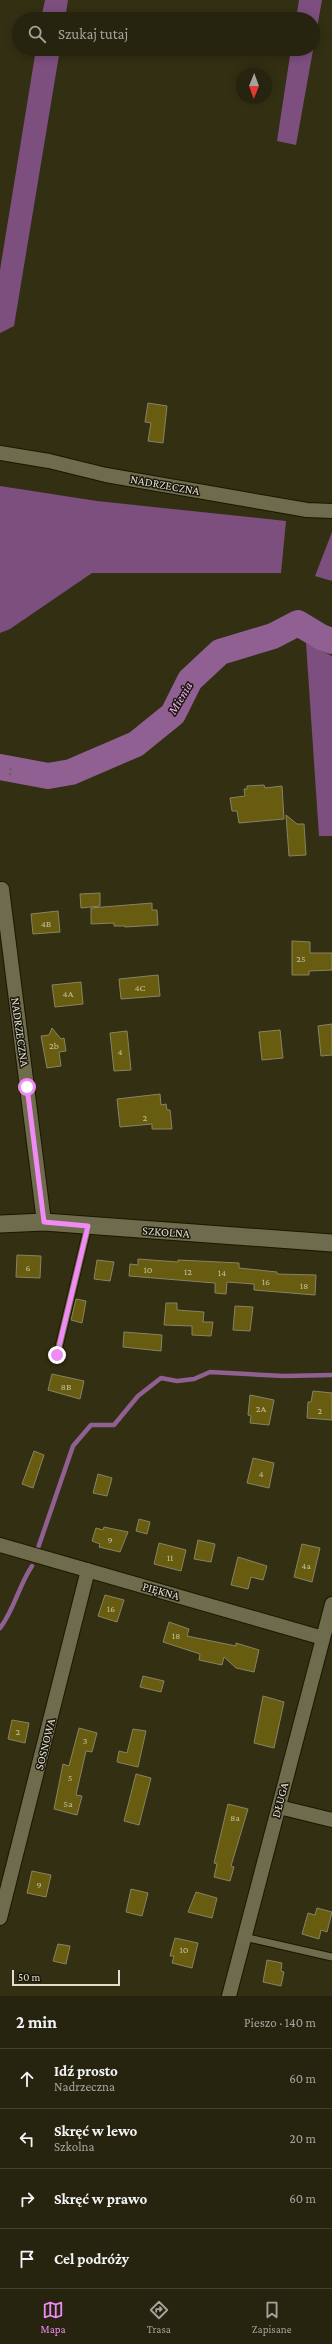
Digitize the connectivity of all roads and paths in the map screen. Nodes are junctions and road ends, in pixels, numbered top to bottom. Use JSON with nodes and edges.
{"nodes":[{"id":1,"x":0,"y":453,"type":"edge"},
{"id":2,"x":332,"y":511,"type":"edge"},
{"id":3,"x":11,"y":765,"type":"dead end"},
{"id":4,"x":10,"y":775,"type":"dead end"},
{"id":5,"x":2,"y":890,"type":"dead end"},
{"id":6,"x":44,"y":1222,"type":"junction"},
{"id":7,"x":0,"y":1224,"type":"edge"},
{"id":8,"x":88,"y":1226,"type":"junction"},
{"id":9,"x":332,"y":1243,"type":"edge"},
{"id":10,"x":57,"y":1355,"type":"dead end"},
{"id":11,"x":0,"y":1545,"type":"edge"},
{"id":12,"x":88,"y":1570,"type":"junction"},
{"id":13,"x":332,"y":1604,"type":"edge"},
{"id":14,"x":323,"y":1638,"type":"junction"},
{"id":15,"x":279,"y":1807,"type":"junction"},
{"id":16,"x":332,"y":1820,"type":"edge"},
{"id":17,"x":0,"y":1918,"type":"edge"},
{"id":18,"x":244,"y":1937,"type":"junction"},
{"id":19,"x":332,"y":1957,"type":"edge"},
{"id":20,"x":229,"y":1996,"type":"edge"}],
"edges":[{"from":1,"to":2,"type":"street","name":"NADRZECZNA"},
{"from":3,"to":4,"type":"path"},
{"from":5,"to":6,"type":"street","name":"NADRZECZNA"},
{"from":6,"to":7,"type":"street","name":"SZKOLNA"},
{"from":6,"to":8,"type":"street","name":"SZKOLNA"},
{"from":8,"to":9,"type":"street","name":"SZKOLNA"},
{"from":8,"to":10,"type":"lane"},
{"from":11,"to":12,"type":"street","name":"PIĘKNA"},
{"from":12,"to":14,"type":"street","name":"PIĘKNA"},
{"from":12,"to":17,"type":"street","name":"SOSNOWA"},
{"from":13,"to":14,"type":"street","name":"DŁUGA"},
{"from":14,"to":15,"type":"street","name":"DŁUGA"},
{"from":15,"to":16,"type":"street"},
{"from":15,"to":18,"type":"street","name":"DŁUGA"},
{"from":18,"to":19,"type":"lane"},
{"from":18,"to":20,"type":"street","name":"DŁUGA"}]}
